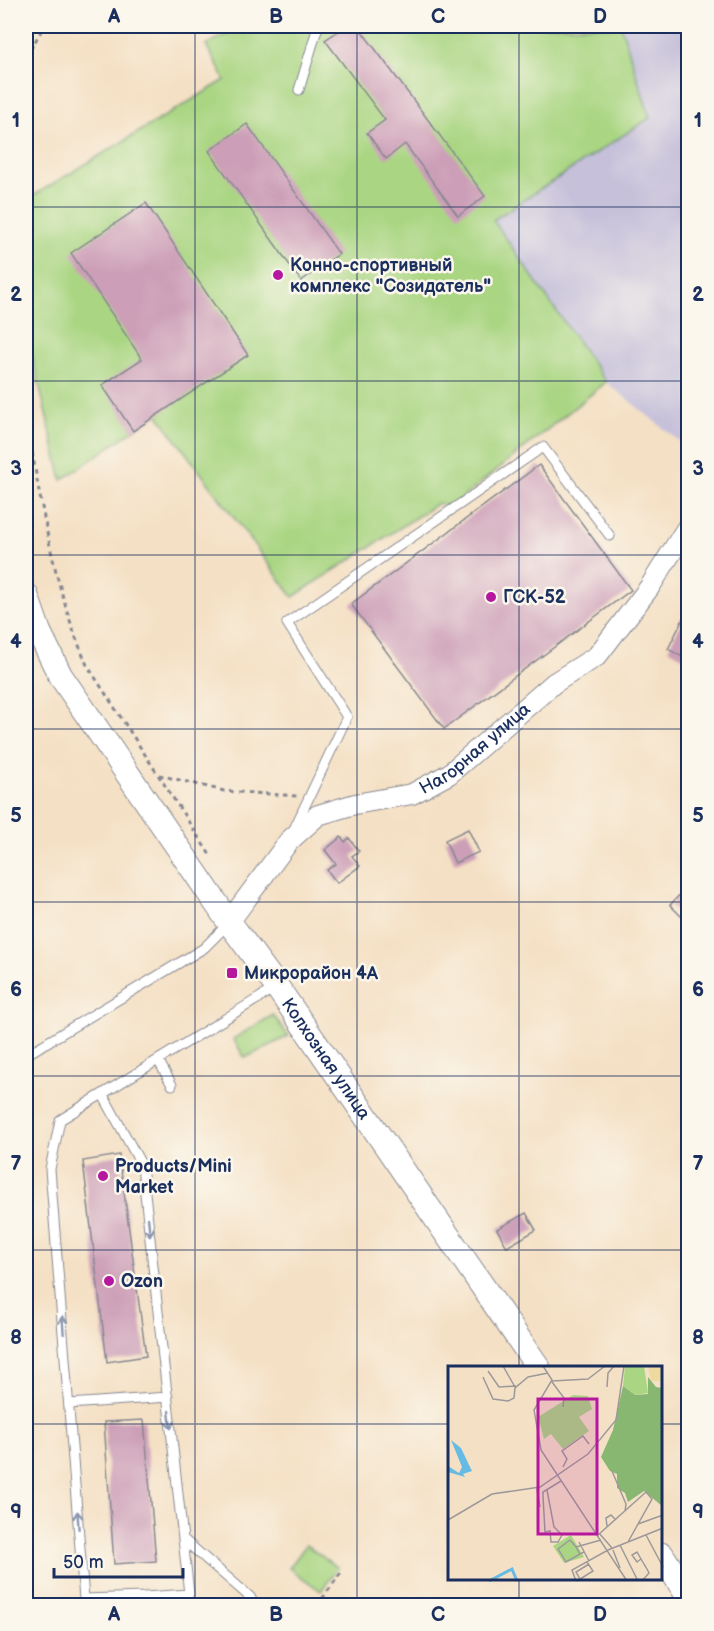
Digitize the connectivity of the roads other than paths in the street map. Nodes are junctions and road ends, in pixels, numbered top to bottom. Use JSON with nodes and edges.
{"nodes":[{"id":1,"x":318,"y":26,"type":"edge"},
{"id":2,"x":299,"y":90,"type":"dead end"},
{"id":3,"x":688,"y":526,"type":"edge"},
{"id":4,"x":610,"y":536,"type":"dead end"},
{"id":5,"x":26,"y":595,"type":"edge"},
{"id":6,"x":289,"y":840,"type":"junction"},
{"id":7,"x":229,"y":922,"type":"junction"},
{"id":8,"x":277,"y":987,"type":"junction"},
{"id":9,"x":26,"y":1055,"type":"edge"},
{"id":10,"x":158,"y":1060,"type":"junction"},
{"id":11,"x":172,"y":1085,"type":"dead end"},
{"id":12,"x":103,"y":1095,"type":"junction"},
{"id":13,"x":537,"y":1366,"type":"edge"},
{"id":14,"x":168,"y":1397,"type":"junction"},
{"id":15,"x":69,"y":1404,"type":"junction"},
{"id":16,"x":183,"y":1539,"type":"junction"},
{"id":17,"x":663,"y":1557,"type":"edge"},
{"id":18,"x":688,"y":1596,"type":"edge"},
{"id":19,"x":144,"y":1601,"type":"edge"},
{"id":20,"x":255,"y":1605,"type":"edge"}],
"edges":[{"from":1,"to":2,"type":"lane"},
{"from":3,"to":6,"type":"street","name":"Нагорная улица"},
{"from":4,"to":6,"type":"lane"},
{"from":5,"to":7,"type":"street","name":"Колхозная улица"},
{"from":6,"to":7,"type":"street","name":"Нагорная улица"},
{"from":7,"to":8,"type":"street","name":"Колхозная улица"},
{"from":7,"to":9,"type":"lane"},
{"from":8,"to":10,"type":"lane"},
{"from":8,"to":13,"type":"street","name":"Колхозная улица"},
{"from":10,"to":11,"type":"lane"},
{"from":10,"to":12,"type":"lane"},
{"from":12,"to":14,"type":"lane","one_way":true},
{"from":15,"to":12,"type":"lane","one_way":true},
{"from":14,"to":15,"type":"lane"},
{"from":14,"to":16,"type":"lane","one_way":true},
{"from":19,"to":15,"type":"lane","one_way":true},
{"from":16,"to":19,"type":"lane"},
{"from":16,"to":20,"type":"lane"},
{"from":17,"to":18,"type":"street"}]}
